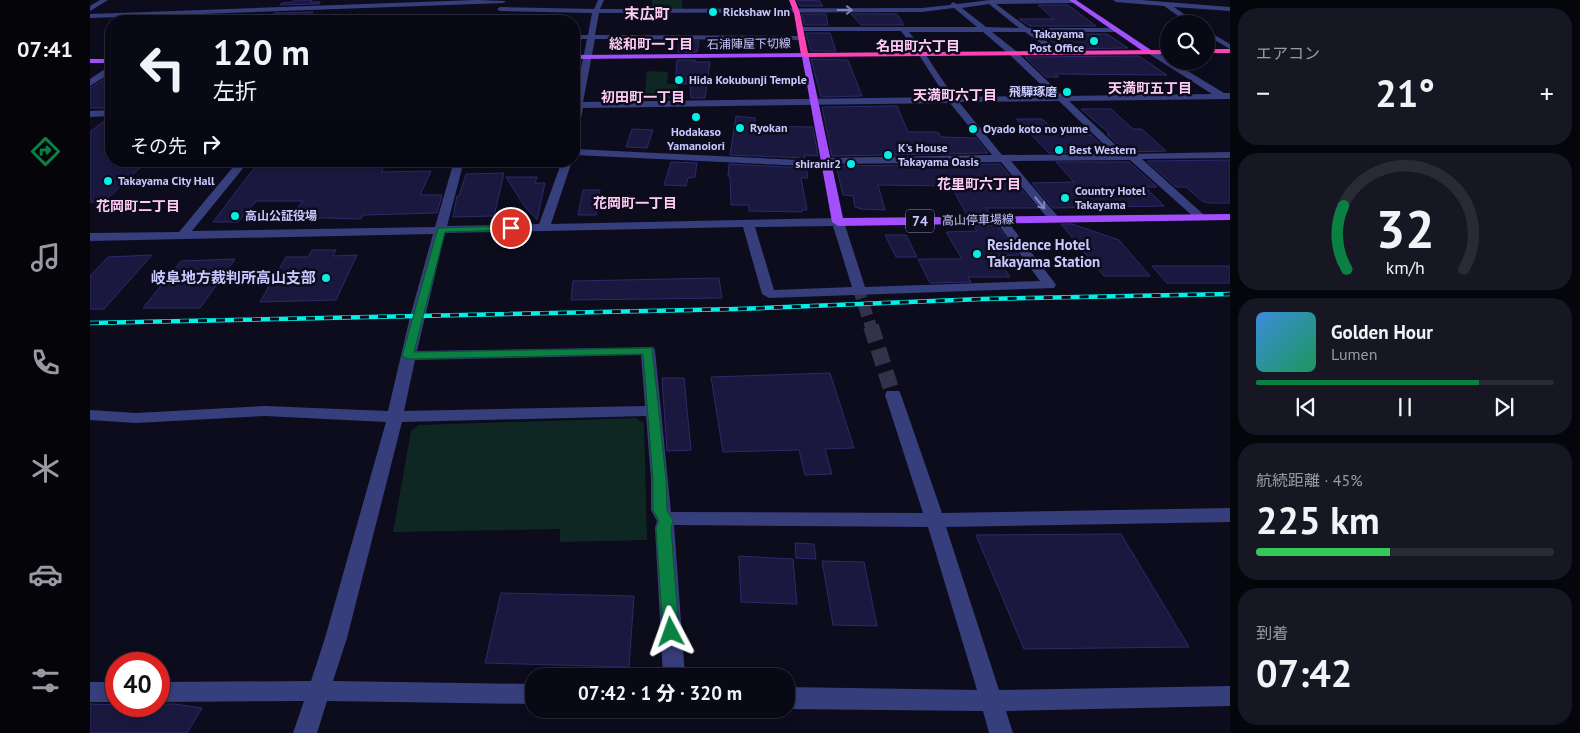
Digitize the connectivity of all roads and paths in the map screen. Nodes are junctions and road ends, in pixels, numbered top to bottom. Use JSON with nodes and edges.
{"nodes":[{"id":1,"x":105,"y":0,"type":"edge"},
{"id":2,"x":287,"y":0,"type":"edge"},
{"id":3,"x":503,"y":0,"type":"edge"},
{"id":4,"x":601,"y":0,"type":"edge"},
{"id":5,"x":792,"y":0,"type":"edge"},
{"id":6,"x":946,"y":0,"type":"edge"},
{"id":7,"x":1116,"y":0,"type":"edge"},
{"id":8,"x":1073,"y":1,"type":"edge"},
{"id":9,"x":466,"y":2,"type":"junction"},
{"id":10,"x":990,"y":2,"type":"junction"},
{"id":11,"x":1162,"y":2,"type":"edge"},
{"id":12,"x":340,"y":4,"type":"edge"},
{"id":13,"x":956,"y":6,"type":"junction"},
{"id":14,"x":90,"y":9,"type":"edge"},
{"id":15,"x":273,"y":9,"type":"junction"},
{"id":16,"x":500,"y":9,"type":"junction"},
{"id":17,"x":1230,"y":9,"type":"edge"},
{"id":18,"x":796,"y":10,"type":"junction"},
{"id":19,"x":205,"y":12,"type":"junction"},
{"id":20,"x":596,"y":12,"type":"junction"},
{"id":21,"x":105,"y":15,"type":"edge"},
{"id":22,"x":119,"y":15,"type":"edge"},
{"id":23,"x":200,"y":15,"type":"edge"},
{"id":24,"x":457,"y":15,"type":"edge"},
{"id":25,"x":499,"y":15,"type":"edge"},
{"id":26,"x":1182,"y":15,"type":"edge"},
{"id":27,"x":90,"y":16,"type":"edge"},
{"id":28,"x":800,"y":29,"type":"junction"},
{"id":29,"x":904,"y":30,"type":"junction"},
{"id":30,"x":988,"y":30,"type":"junction"},
{"id":31,"x":1028,"y":30,"type":"junction"},
{"id":32,"x":1116,"y":30,"type":"junction"},
{"id":33,"x":580,"y":37,"type":"edge"},
{"id":34,"x":591,"y":37,"type":"junction"},
{"id":35,"x":802,"y":38,"type":"junction"},
{"id":36,"x":1215,"y":38,"type":"edge"},
{"id":37,"x":1230,"y":49,"type":"edge"},
{"id":38,"x":1215,"y":50,"type":"edge"},
{"id":39,"x":1057,"y":52,"type":"junction"},
{"id":40,"x":1150,"y":52,"type":"junction"},
{"id":41,"x":1160,"y":52,"type":"edge"},
{"id":42,"x":1013,"y":53,"type":"junction"},
{"id":43,"x":805,"y":54,"type":"junction"},
{"id":44,"x":923,"y":54,"type":"junction"},
{"id":45,"x":588,"y":56,"type":"junction"},
{"id":46,"x":580,"y":57,"type":"edge"},
{"id":47,"x":90,"y":61,"type":"edge"},
{"id":48,"x":105,"y":61,"type":"edge"},
{"id":49,"x":105,"y":73,"type":"edge"},
{"id":50,"x":90,"y":83,"type":"edge"},
{"id":51,"x":580,"y":89,"type":"edge"},
{"id":52,"x":1060,"y":98,"type":"junction"},
{"id":53,"x":1227,"y":98,"type":"edge"},
{"id":54,"x":952,"y":100,"type":"junction"},
{"id":55,"x":815,"y":102,"type":"junction"},
{"id":56,"x":580,"y":105,"type":"edge"},
{"id":57,"x":105,"y":113,"type":"edge"},
{"id":58,"x":90,"y":114,"type":"edge"},
{"id":59,"x":580,"y":152,"type":"edge"},
{"id":60,"x":1230,"y":155,"type":"edge"},
{"id":61,"x":1127,"y":157,"type":"junction"},
{"id":62,"x":1002,"y":159,"type":"junction"},
{"id":63,"x":826,"y":162,"type":"junction"},
{"id":64,"x":239,"y":167,"type":"edge"},
{"id":65,"x":457,"y":167,"type":"edge"},
{"id":66,"x":565,"y":167,"type":"edge"},
{"id":67,"x":1230,"y":216,"type":"edge"},
{"id":68,"x":1200,"y":217,"type":"junction"},
{"id":69,"x":1054,"y":219,"type":"junction"},
{"id":70,"x":1001,"y":220,"type":"junction"},
{"id":71,"x":838,"y":222,"type":"junction"},
{"id":72,"x":748,"y":224,"type":"junction"},
{"id":73,"x":544,"y":228,"type":"junction"},
{"id":74,"x":441,"y":230,"type":"junction"},
{"id":75,"x":182,"y":236,"type":"junction"},
{"id":76,"x":90,"y":237,"type":"edge"},
{"id":77,"x":858,"y":287,"type":"tunnel mouth"},
{"id":78,"x":408,"y":356,"type":"junction"},
{"id":79,"x":893,"y":396,"type":"tunnel mouth"},
{"id":80,"x":654,"y":411,"type":"junction"},
{"id":81,"x":90,"y":415,"type":"edge"},
{"id":82,"x":395,"y":417,"type":"junction"},
{"id":83,"x":1230,"y":515,"type":"edge"},
{"id":84,"x":935,"y":520,"type":"junction"},
{"id":85,"x":666,"y":521,"type":"junction"},
{"id":86,"x":673,"y":668,"type":"edge"},
{"id":87,"x":319,"y":691,"type":"junction"},
{"id":88,"x":90,"y":692,"type":"edge"},
{"id":89,"x":105,"y":692,"type":"edge"},
{"id":90,"x":170,"y":692,"type":"edge"},
{"id":91,"x":525,"y":694,"type":"edge"},
{"id":92,"x":1230,"y":696,"type":"edge"},
{"id":93,"x":795,"y":698,"type":"edge"},
{"id":94,"x":991,"y":701,"type":"junction"},
{"id":95,"x":305,"y":733,"type":"edge"},
{"id":96,"x":1001,"y":733,"type":"edge"}],
"edges":[{"from":1,"to":14,"type":"street"},
{"from":2,"to":15,"type":"street"},
{"from":3,"to":9,"type":"street"},
{"from":3,"to":16,"type":"street"},
{"from":4,"to":20,"type":"street"},
{"from":5,"to":18,"type":"highway"},
{"from":6,"to":13,"type":"street"},
{"from":7,"to":11,"type":"street"},
{"from":8,"to":10,"type":"street"},
{"from":8,"to":32,"type":"main road"},
{"from":9,"to":12,"type":"street"},
{"from":9,"to":24,"type":"street"},
{"from":10,"to":13,"type":"street"},
{"from":10,"to":31,"type":"street"},
{"from":11,"to":17,"type":"street"},
{"from":11,"to":26,"type":"street"},
{"from":12,"to":15,"type":"street"},
{"from":18,"to":13,"type":"street","one_way":true},
{"from":13,"to":30,"type":"street"},
{"from":15,"to":19,"type":"street"},
{"from":16,"to":20,"type":"street"},
{"from":16,"to":25,"type":"street"},
{"from":18,"to":20,"type":"street"},
{"from":18,"to":28,"type":"highway"},
{"from":19,"to":22,"type":"street"},
{"from":19,"to":23,"type":"street"},
{"from":20,"to":34,"type":"street"},
{"from":21,"to":27,"type":"street"},
{"from":28,"to":29,"type":"street"},
{"from":28,"to":35,"type":"highway"},
{"from":29,"to":30,"type":"street"},
{"from":29,"to":44,"type":"street"},
{"from":30,"to":31,"type":"street"},
{"from":30,"to":42,"type":"street"},
{"from":31,"to":32,"type":"street"},
{"from":31,"to":39,"type":"street"},
{"from":32,"to":40,"type":"main road"},
{"from":33,"to":34,"type":"street"},
{"from":34,"to":35,"type":"street"},
{"from":34,"to":45,"type":"street"},
{"from":35,"to":43,"type":"highway"},
{"from":36,"to":37,"type":"street"},
{"from":37,"to":38,"type":"highway"},
{"from":39,"to":40,"type":"highway"},
{"from":39,"to":42,"type":"highway"},
{"from":40,"to":41,"type":"highway"},
{"from":40,"to":53,"type":"street"},
{"from":42,"to":44,"type":"highway"},
{"from":42,"to":52,"type":"street"},
{"from":43,"to":44,"type":"highway"},
{"from":43,"to":45,"type":"main road","name":"石浦陣屋下切線"},
{"from":43,"to":55,"type":"main road"},
{"from":44,"to":54,"type":"street"},
{"from":45,"to":46,"type":"main road","name":"石浦陣屋下切線"},
{"from":45,"to":51,"type":"street"},
{"from":47,"to":48,"type":"main road"},
{"from":49,"to":50,"type":"street"},
{"from":52,"to":53,"type":"street"},
{"from":52,"to":54,"type":"street"},
{"from":52,"to":61,"type":"street"},
{"from":54,"to":55,"type":"street"},
{"from":54,"to":62,"type":"street"},
{"from":55,"to":56,"type":"street"},
{"from":55,"to":63,"type":"main road"},
{"from":57,"to":58,"type":"street"},
{"from":59,"to":63,"type":"street"},
{"from":60,"to":61,"type":"street"},
{"from":61,"to":62,"type":"street"},
{"from":61,"to":68,"type":"street"},
{"from":62,"to":63,"type":"street"},
{"from":62,"to":69,"type":"street","one_way":true},
{"from":63,"to":71,"type":"main road"},
{"from":64,"to":75,"type":"street"},
{"from":65,"to":74,"type":"street"},
{"from":66,"to":73,"type":"street"},
{"from":67,"to":68,"type":"main road","name":"高山停車場線","number":"74"},
{"from":68,"to":69,"type":"main road","name":"高山停車場線","number":"74"},
{"from":69,"to":70,"type":"main road","name":"高山停車場線","number":"74"},
{"from":70,"to":71,"type":"main road","name":"高山停車場線","number":"74"},
{"from":70,"to":72,"type":"street"},
{"from":71,"to":72,"type":"street"},
{"from":71,"to":77,"type":"street"},
{"from":72,"to":73,"type":"street"},
{"from":73,"to":74,"type":"street"},
{"from":74,"to":75,"type":"street"},
{"from":74,"to":78,"type":"street"},
{"from":75,"to":76,"type":"street"},
{"from":78,"to":80,"type":"street"},
{"from":78,"to":82,"type":"street"},
{"from":79,"to":84,"type":"street"},
{"from":80,"to":82,"type":"street"},
{"from":80,"to":85,"type":"street"},
{"from":81,"to":82,"type":"street"},
{"from":82,"to":87,"type":"street"},
{"from":83,"to":84,"type":"street"},
{"from":84,"to":85,"type":"street"},
{"from":84,"to":94,"type":"street"},
{"from":85,"to":86,"type":"street"},
{"from":87,"to":90,"type":"street"},
{"from":87,"to":91,"type":"street"},
{"from":87,"to":95,"type":"street"},
{"from":88,"to":89,"type":"street"},
{"from":92,"to":94,"type":"street"},
{"from":93,"to":94,"type":"street"},
{"from":94,"to":96,"type":"street"}]}
